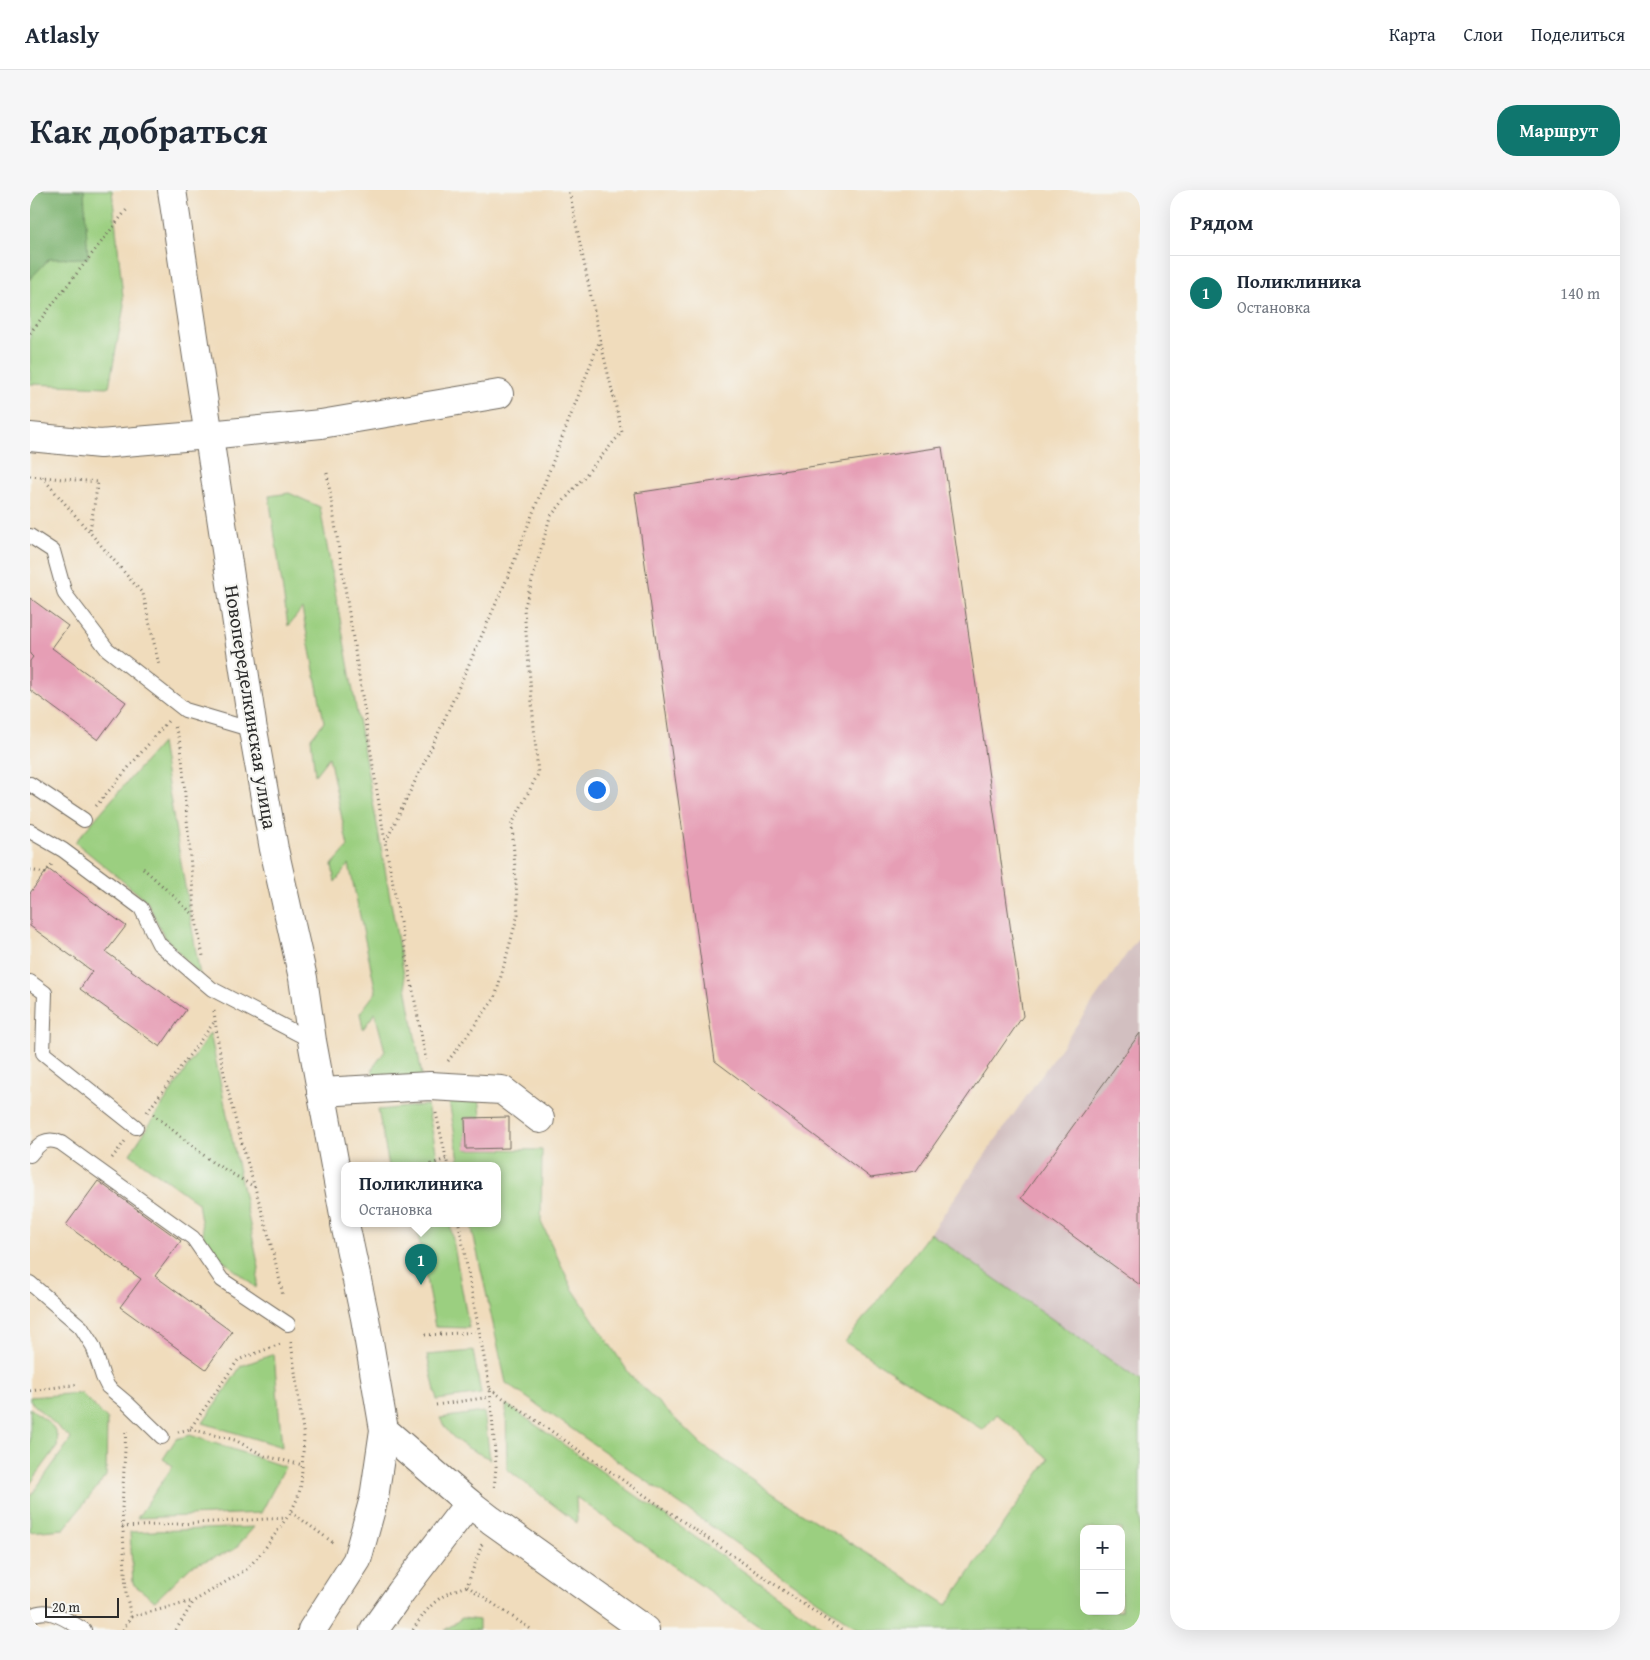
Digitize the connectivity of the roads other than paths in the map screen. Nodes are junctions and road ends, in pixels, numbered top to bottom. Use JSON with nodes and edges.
{"nodes":[{"id":1,"x":172,"y":190,"type":"edge"},
{"id":2,"x":499,"y":394,"type":"dead end"},
{"id":3,"x":208,"y":435,"type":"junction"},
{"id":4,"x":30,"y":437,"type":"edge"},
{"id":5,"x":30,"y":536,"type":"edge"},
{"id":6,"x":253,"y":730,"type":"junction"},
{"id":7,"x":30,"y":784,"type":"edge"},
{"id":8,"x":84,"y":820,"type":"road end"},
{"id":9,"x":30,"y":831,"type":"edge"},
{"id":10,"x":30,"y":982,"type":"edge"},
{"id":11,"x":312,"y":1041,"type":"junction"},
{"id":12,"x":321,"y":1092,"type":"junction"},
{"id":13,"x":540,"y":1119,"type":"dead end"},
{"id":14,"x":136,"y":1127,"type":"road end"},
{"id":15,"x":30,"y":1155,"type":"edge"},
{"id":16,"x":341,"y":1200,"type":"edge"},
{"id":17,"x":346,"y":1227,"type":"edge"},
{"id":18,"x":30,"y":1283,"type":"edge"},
{"id":19,"x":288,"y":1324,"type":"road end"},
{"id":20,"x":384,"y":1430,"type":"junction"},
{"id":21,"x":162,"y":1437,"type":"road end"},
{"id":22,"x":470,"y":1502,"type":"junction"},
{"id":23,"x":30,"y":1617,"type":"edge"},
{"id":24,"x":84,"y":1630,"type":"edge"},
{"id":25,"x":312,"y":1630,"type":"edge"},
{"id":26,"x":374,"y":1630,"type":"edge"},
{"id":27,"x":645,"y":1630,"type":"edge"}],
"edges":[{"from":1,"to":3,"type":"main road","name":"Новопеределкинская улица"},
{"from":2,"to":3,"type":"main road"},
{"from":3,"to":4,"type":"main road"},
{"from":3,"to":6,"type":"main road","name":"Новопеределкинская улица"},
{"from":5,"to":6,"type":"lane"},
{"from":6,"to":11,"type":"main road","name":"Новопеределкинская улица"},
{"from":7,"to":8,"type":"lane"},
{"from":9,"to":11,"type":"lane"},
{"from":10,"to":14,"type":"lane"},
{"from":11,"to":12,"type":"main road","name":"Новопеределкинская улица"},
{"from":12,"to":13,"type":"main road"},
{"from":12,"to":16,"type":"main road","name":"Новопеределкинская улица"},
{"from":15,"to":19,"type":"lane"},
{"from":17,"to":20,"type":"main road","name":"Новопеределкинская улица"},
{"from":18,"to":21,"type":"lane"},
{"from":20,"to":22,"type":"main road"},
{"from":20,"to":25,"type":"main road","name":"Новопеределкинская улица"},
{"from":22,"to":26,"type":"main road"},
{"from":22,"to":27,"type":"main road"},
{"from":23,"to":24,"type":"lane"}]}
